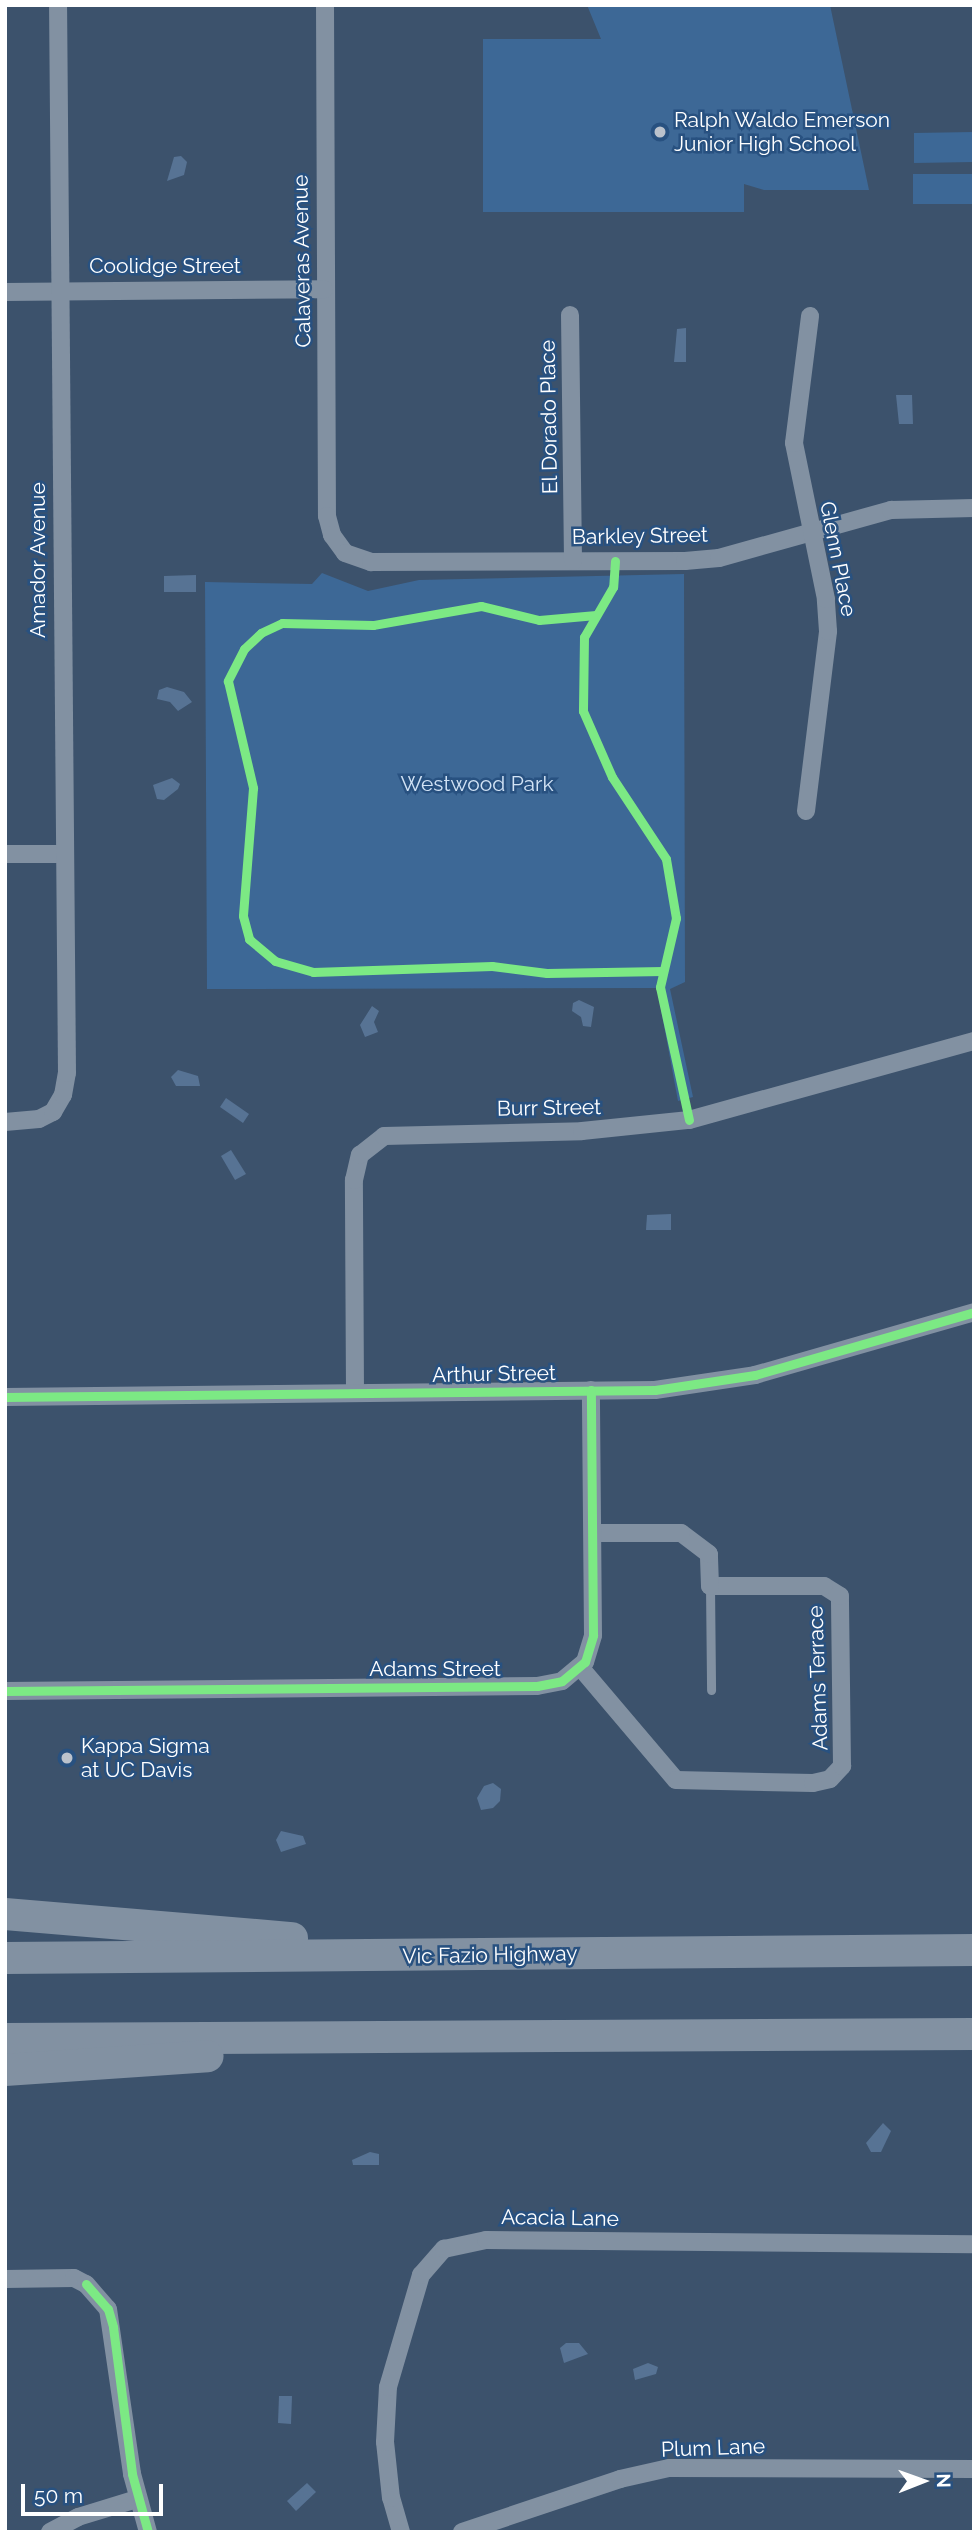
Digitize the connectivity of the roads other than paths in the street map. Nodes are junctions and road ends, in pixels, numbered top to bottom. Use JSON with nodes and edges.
{"nodes":[{"id":1,"x":58,"y":5,"type":"edge"},
{"id":2,"x":326,"y":5,"type":"edge"},
{"id":3,"x":59,"y":289,"type":"junction"},
{"id":4,"x":324,"y":289,"type":"junction"},
{"id":5,"x":5,"y":292,"type":"edge"},
{"id":6,"x":570,"y":315,"type":"dead end"},
{"id":7,"x":810,"y":316,"type":"dead end"},
{"id":8,"x":974,"y":508,"type":"edge"},
{"id":9,"x":327,"y":516,"type":"joint"},
{"id":10,"x":811,"y":533,"type":"junction"},
{"id":11,"x":573,"y":561,"type":"junction"},
{"id":12,"x":806,"y":811,"type":"dead end"},
{"id":13,"x":5,"y":854,"type":"edge"},
{"id":14,"x":62,"y":854,"type":"junction"},
{"id":15,"x":974,"y":1041,"type":"edge"},
{"id":16,"x":5,"y":1122,"type":"edge"},
{"id":17,"x":974,"y":1312,"type":"edge"},
{"id":18,"x":591,"y":1391,"type":"junction"},
{"id":19,"x":355,"y":1393,"type":"junction"},
{"id":20,"x":5,"y":1397,"type":"edge"},
{"id":21,"x":593,"y":1533,"type":"junction"},
{"id":22,"x":710,"y":1586,"type":"junction"},
{"id":23,"x":580,"y":1667,"type":"junction"},
{"id":24,"x":711,"y":1690,"type":"dead end"},
{"id":25,"x":5,"y":1691,"type":"edge"},
{"id":26,"x":5,"y":1914,"type":"edge"},
{"id":27,"x":974,"y":1950,"type":"edge"},
{"id":28,"x":450,"y":1956,"type":"junction"},
{"id":29,"x":5,"y":1958,"type":"edge"},
{"id":30,"x":974,"y":2034,"type":"edge"},
{"id":31,"x":404,"y":2037,"type":"junction"},
{"id":32,"x":5,"y":2039,"type":"edge"},
{"id":33,"x":5,"y":2070,"type":"edge"},
{"id":34,"x":974,"y":2244,"type":"edge"},
{"id":35,"x":5,"y":2280,"type":"edge"},
{"id":36,"x":974,"y":2469,"type":"edge"},
{"id":37,"x":136,"y":2498,"type":"junction"},
{"id":38,"x":50,"y":2532,"type":"edge"},
{"id":39,"x":148,"y":2532,"type":"edge"},
{"id":40,"x":401,"y":2532,"type":"edge"},
{"id":41,"x":462,"y":2532,"type":"edge"}],
"edges":[{"from":1,"to":3,"type":"street","name":"Amador Avenue"},
{"from":2,"to":4,"type":"street","name":"Calaveras Avenue"},
{"from":3,"to":4,"type":"street","name":"Coolidge Street"},
{"from":3,"to":5,"type":"street","name":"Coolidge Street"},
{"from":3,"to":14,"type":"street","name":"Amador Avenue"},
{"from":4,"to":9,"type":"street","name":"Calaveras Avenue"},
{"from":6,"to":11,"type":"street","name":"El Dorado Place"},
{"from":7,"to":10,"type":"street","name":"Glenn Place"},
{"from":8,"to":10,"type":"street","name":"Barkley Street"},
{"from":9,"to":11,"type":"street","name":"Barkley Street"},
{"from":10,"to":11,"type":"street","name":"Barkley Street"},
{"from":10,"to":12,"type":"street","name":"Glenn Place"},
{"from":13,"to":14,"type":"street"},
{"from":14,"to":16,"type":"street","name":"Amador Avenue"},
{"from":15,"to":19,"type":"street","name":"Burr Street"},
{"from":17,"to":18,"type":"street","name":"Arthur Street"},
{"from":18,"to":19,"type":"street","name":"Arthur Street"},
{"from":18,"to":21,"type":"street"},
{"from":19,"to":20,"type":"street","name":"Arthur Street"},
{"from":21,"to":22,"type":"street"},
{"from":21,"to":23,"type":"street"},
{"from":22,"to":23,"type":"street","name":"Adams Terrace"},
{"from":22,"to":24,"type":"lane"},
{"from":23,"to":25,"type":"street","name":"Adams Street"},
{"from":26,"to":28,"type":"highway"},
{"from":27,"to":28,"type":"highway","name":"Vic Fazio Highway"},
{"from":28,"to":29,"type":"highway","name":"Vic Fazio Highway"},
{"from":30,"to":31,"type":"highway"},
{"from":31,"to":32,"type":"highway"},
{"from":31,"to":33,"type":"highway"},
{"from":34,"to":40,"type":"street","name":"Acacia Lane"},
{"from":35,"to":37,"type":"street"},
{"from":36,"to":41,"type":"street","name":"Plum Lane"},
{"from":37,"to":38,"type":"street"},
{"from":37,"to":39,"type":"street"}]}
